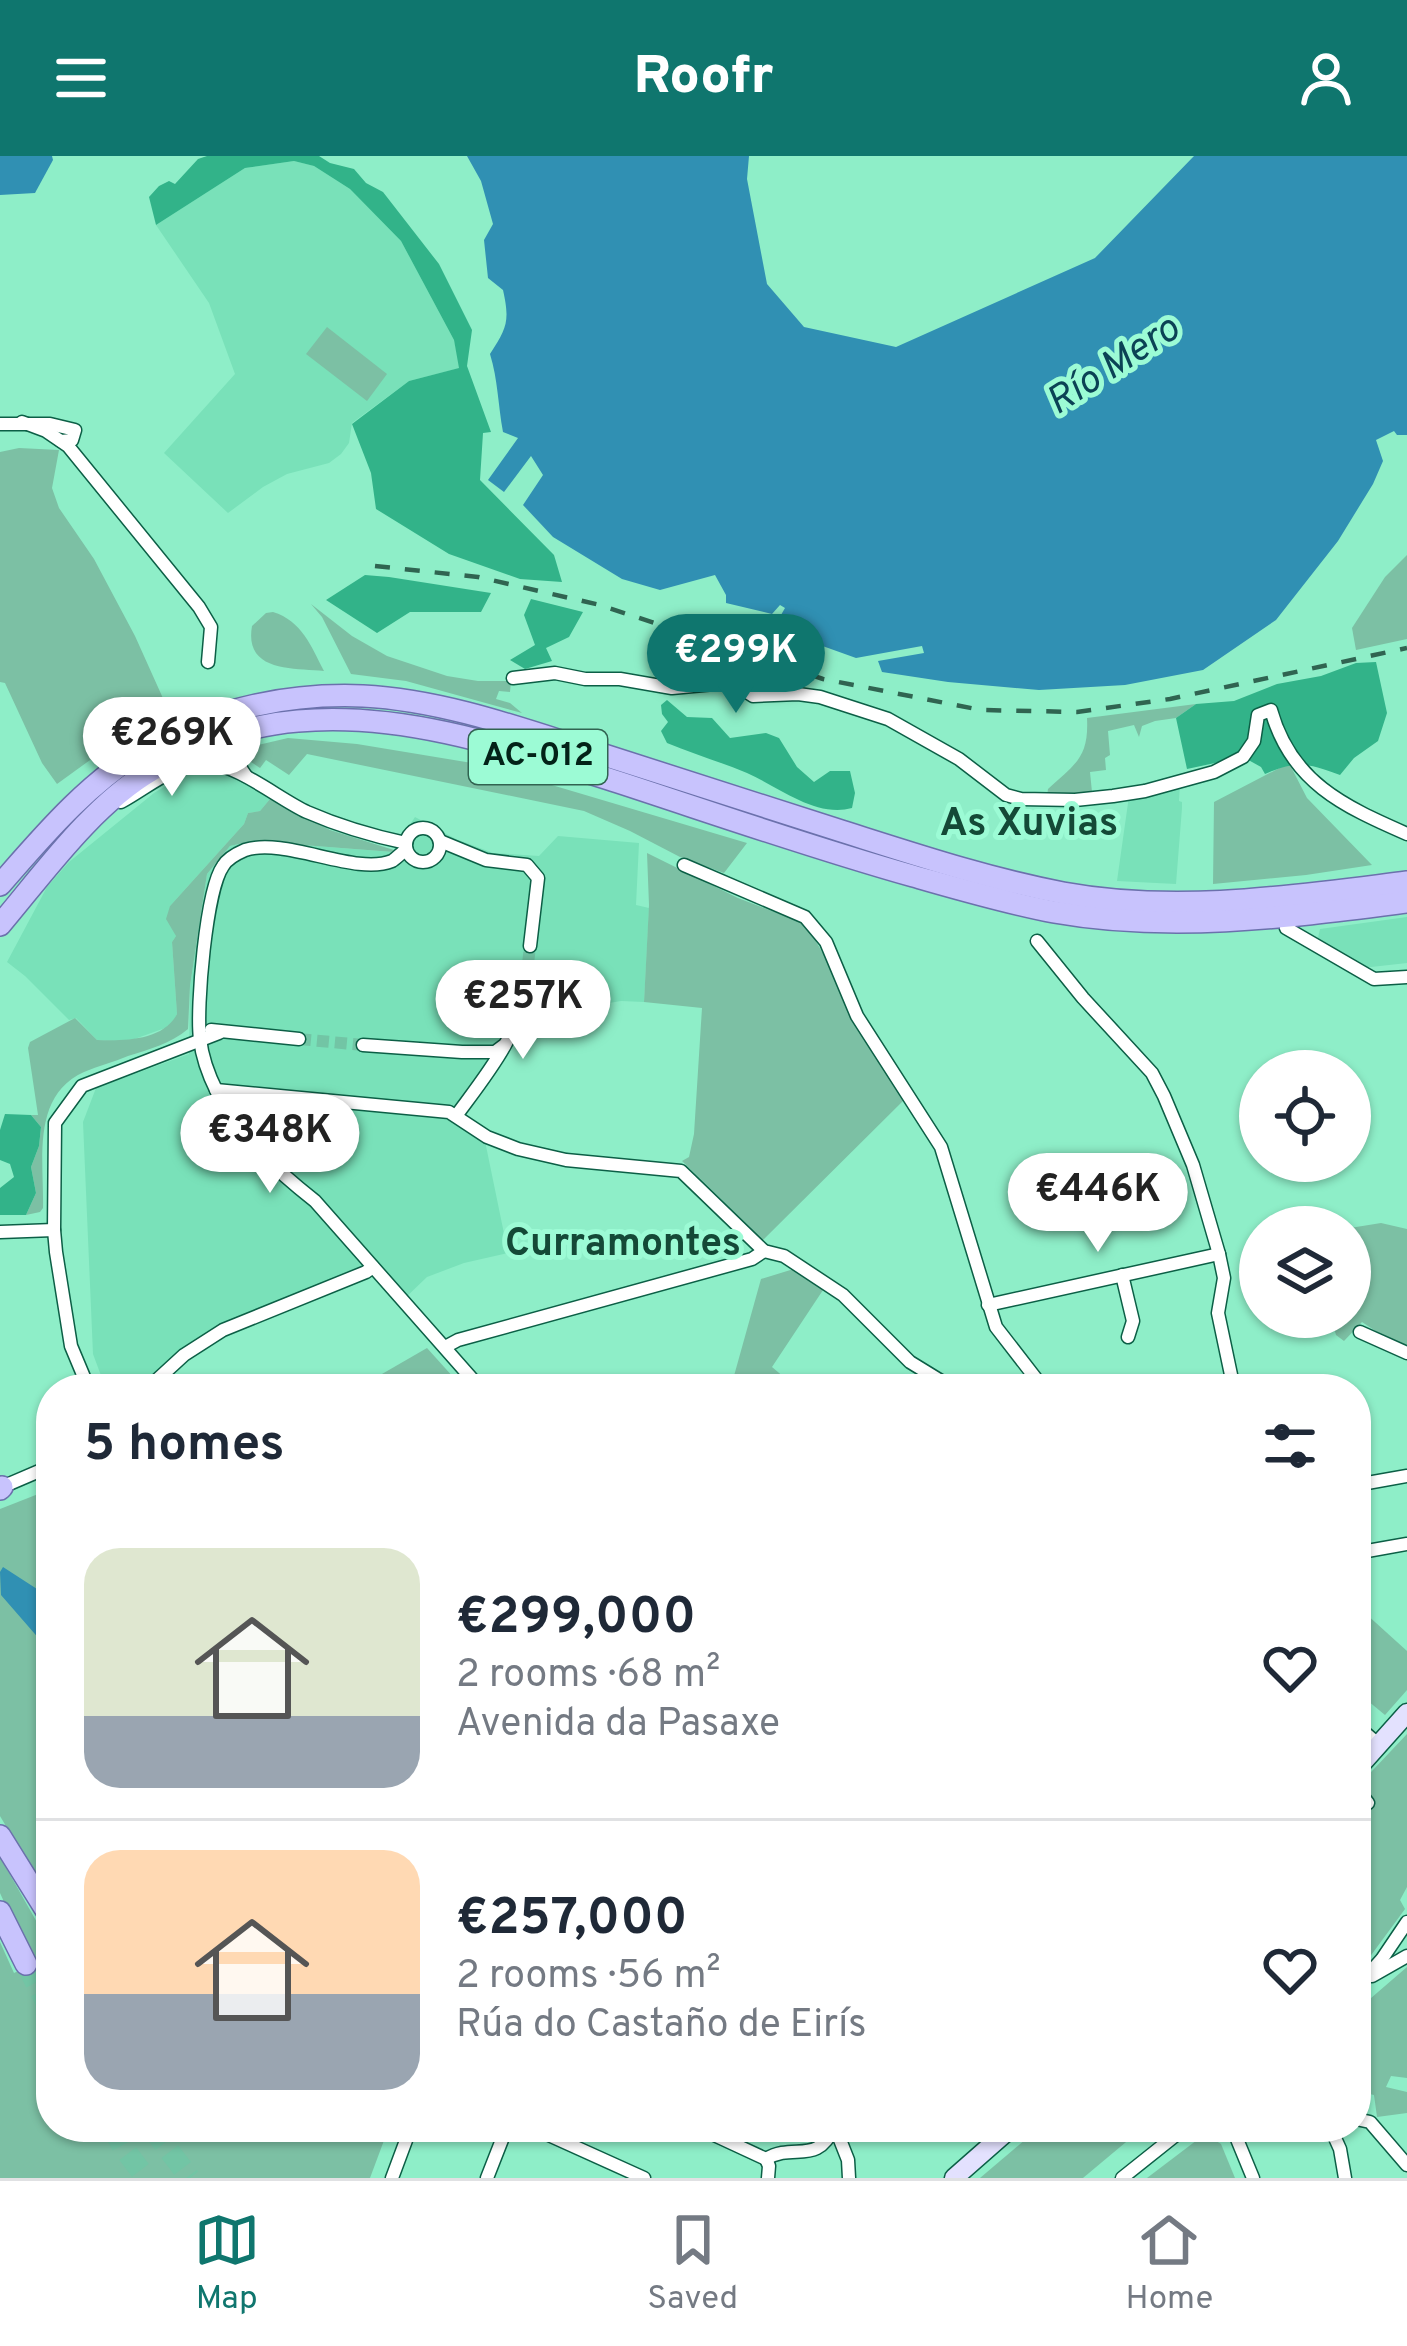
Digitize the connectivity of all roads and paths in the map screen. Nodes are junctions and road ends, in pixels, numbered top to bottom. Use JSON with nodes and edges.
{"nodes":[{"id":1,"x":22,"y":422,"type":"junction"},
{"id":2,"x":0,"y":424,"type":"edge"},
{"id":3,"x":61,"y":441,"type":"junction"},
{"id":4,"x":208,"y":662,"type":"dead end"},
{"id":5,"x":513,"y":678,"type":"dead end"},
{"id":6,"x":240,"y":733,"type":"junction"},
{"id":7,"x":246,"y":777,"type":"junction"},
{"id":8,"x":99,"y":813,"type":"junction"},
{"id":9,"x":1407,"y":834,"type":"edge"},
{"id":10,"x":440,"y":842,"type":"junction"},
{"id":11,"x":406,"y":846,"type":"junction"},
{"id":12,"x":683,"y":865,"type":"dead end"},
{"id":13,"x":1407,"y":882,"type":"edge"},
{"id":14,"x":0,"y":885,"type":"edge"},
{"id":15,"x":950,"y":887,"type":"junction"},
{"id":16,"x":1407,"y":902,"type":"edge"},
{"id":17,"x":1407,"y":912,"type":"edge"},
{"id":18,"x":0,"y":926,"type":"edge"},
{"id":19,"x":1286,"y":928,"type":"junction"},
{"id":20,"x":1037,"y":941,"type":"dead end"},
{"id":21,"x":530,"y":946,"type":"tunnel mouth"},
{"id":22,"x":1407,"y":977,"type":"edge"},
{"id":23,"x":526,"y":982,"type":"tunnel mouth"},
{"id":24,"x":200,"y":1032,"type":"junction"},
{"id":25,"x":299,"y":1039,"type":"tunnel mouth"},
{"id":26,"x":506,"y":1044,"type":"junction"},
{"id":27,"x":363,"y":1045,"type":"tunnel mouth"},
{"id":28,"x":216,"y":1090,"type":"junction"},
{"id":29,"x":456,"y":1116,"type":"junction"},
{"id":30,"x":54,"y":1229,"type":"junction"},
{"id":31,"x":0,"y":1232,"type":"edge"},
{"id":32,"x":764,"y":1251,"type":"junction"},
{"id":33,"x":1219,"y":1254,"type":"junction"},
{"id":34,"x":373,"y":1267,"type":"junction"},
{"id":35,"x":1122,"y":1275,"type":"junction"},
{"id":36,"x":988,"y":1304,"type":"junction"},
{"id":37,"x":1128,"y":1337,"type":"dead end"},
{"id":38,"x":1371,"y":1337,"type":"edge"},
{"id":39,"x":445,"y":1347,"type":"junction"},
{"id":40,"x":1407,"y":1353,"type":"edge"},
{"id":41,"x":83,"y":1374,"type":"edge"},
{"id":42,"x":163,"y":1374,"type":"edge"},
{"id":43,"x":468,"y":1374,"type":"edge"},
{"id":44,"x":930,"y":1374,"type":"edge"},
{"id":45,"x":1032,"y":1374,"type":"edge"},
{"id":46,"x":1231,"y":1374,"type":"edge"},
{"id":47,"x":36,"y":1472,"type":"edge"},
{"id":48,"x":1407,"y":1476,"type":"edge"},
{"id":49,"x":1371,"y":1482,"type":"edge"},
{"id":50,"x":1,"y":1486,"type":"edge"},
{"id":51,"x":1407,"y":1544,"type":"edge"},
{"id":52,"x":1371,"y":1550,"type":"edge"},
{"id":53,"x":1407,"y":1713,"type":"edge"},
{"id":54,"x":1371,"y":1737,"type":"edge"},
{"id":55,"x":1379,"y":1744,"type":"junction"},
{"id":56,"x":1371,"y":1753,"type":"edge"},
{"id":57,"x":0,"y":1836,"type":"edge"},
{"id":58,"x":36,"y":1894,"type":"edge"},
{"id":59,"x":0,"y":1912,"type":"edge"},
{"id":60,"x":1407,"y":1922,"type":"edge"},
{"id":61,"x":1407,"y":1956,"type":"edge"},
{"id":62,"x":26,"y":1964,"type":"tunnel mouth"},
{"id":63,"x":1371,"y":1970,"type":"edge"},
{"id":64,"x":1371,"y":1977,"type":"edge"},
{"id":65,"x":1371,"y":2123,"type":"edge"},
{"id":66,"x":405,"y":2142,"type":"edge"},
{"id":67,"x":501,"y":2142,"type":"edge"},
{"id":68,"x":564,"y":2142,"type":"edge"},
{"id":69,"x":729,"y":2142,"type":"edge"},
{"id":70,"x":827,"y":2142,"type":"edge"},
{"id":71,"x":841,"y":2142,"type":"edge"},
{"id":72,"x":995,"y":2142,"type":"edge"},
{"id":73,"x":1167,"y":2142,"type":"edge"},
{"id":74,"x":1237,"y":2142,"type":"edge"},
{"id":75,"x":1337,"y":2142,"type":"edge"},
{"id":76,"x":766,"y":2159,"type":"junction"},
{"id":77,"x":1407,"y":2165,"type":"edge"},
{"id":78,"x":392,"y":2178,"type":"edge"},
{"id":79,"x":487,"y":2178,"type":"edge"},
{"id":80,"x":644,"y":2178,"type":"edge"},
{"id":81,"x":768,"y":2178,"type":"edge"},
{"id":82,"x":849,"y":2178,"type":"edge"},
{"id":83,"x":954,"y":2178,"type":"edge"},
{"id":84,"x":1122,"y":2178,"type":"edge"},
{"id":85,"x":1253,"y":2178,"type":"edge"},
{"id":86,"x":1345,"y":2178,"type":"edge"}],
"edges":[{"from":1,"to":2,"type":"street"},
{"from":1,"to":3,"type":"street"},
{"from":1,"to":3,"type":"street"},
{"from":3,"to":4,"type":"street"},
{"from":5,"to":9,"type":"street"},
{"from":6,"to":7,"type":"street"},
{"from":6,"to":8,"type":"main road","number":"AC-012"},
{"from":6,"to":15,"type":"main road","number":"AC-012"},
{"from":7,"to":8,"type":"street"},
{"from":7,"to":11,"type":"street"},
{"from":8,"to":18,"type":"main road","number":"AC-012"},
{"from":10,"to":11,"type":"street"},
{"from":10,"to":11,"type":"street"},
{"from":10,"to":21,"type":"street"},
{"from":11,"to":24,"type":"street"},
{"from":12,"to":36,"type":"street"},
{"from":13,"to":14,"type":"main road","number":"AC-012"},
{"from":15,"to":16,"type":"main road","number":"AC-012"},
{"from":15,"to":19,"type":"main road"},
{"from":17,"to":19,"type":"main road"},
{"from":19,"to":22,"type":"street"},
{"from":20,"to":33,"type":"street"},
{"from":23,"to":26,"type":"street"},
{"from":24,"to":25,"type":"street"},
{"from":24,"to":28,"type":"street"},
{"from":24,"to":30,"type":"street"},
{"from":26,"to":27,"type":"street"},
{"from":26,"to":29,"type":"street"},
{"from":28,"to":29,"type":"street"},
{"from":28,"to":34,"type":"street"},
{"from":29,"to":32,"type":"street"},
{"from":30,"to":31,"type":"street"},
{"from":30,"to":41,"type":"street"},
{"from":32,"to":39,"type":"street"},
{"from":32,"to":44,"type":"street"},
{"from":33,"to":35,"type":"street"},
{"from":33,"to":46,"type":"street"},
{"from":34,"to":39,"type":"street"},
{"from":34,"to":42,"type":"street"},
{"from":35,"to":36,"type":"street"},
{"from":35,"to":37,"type":"street"},
{"from":36,"to":45,"type":"street"},
{"from":38,"to":40,"type":"street"},
{"from":39,"to":43,"type":"street"},
{"from":47,"to":50,"type":"street"},
{"from":48,"to":49,"type":"street"},
{"from":51,"to":52,"type":"street"},
{"from":53,"to":55,"type":"street"},
{"from":54,"to":55,"type":"street"},
{"from":55,"to":56,"type":"street"},
{"from":57,"to":58,"type":"main road"},
{"from":59,"to":62,"type":"main road"},
{"from":60,"to":63,"type":"street"},
{"from":61,"to":64,"type":"street"},
{"from":65,"to":77,"type":"street"},
{"from":66,"to":78,"type":"street"},
{"from":67,"to":79,"type":"street"},
{"from":68,"to":80,"type":"street"},
{"from":69,"to":76,"type":"street"},
{"from":70,"to":76,"type":"street"},
{"from":71,"to":82,"type":"street"},
{"from":72,"to":83,"type":"street"},
{"from":73,"to":84,"type":"street"},
{"from":74,"to":85,"type":"street"},
{"from":75,"to":86,"type":"street"},
{"from":76,"to":81,"type":"street"}]}
